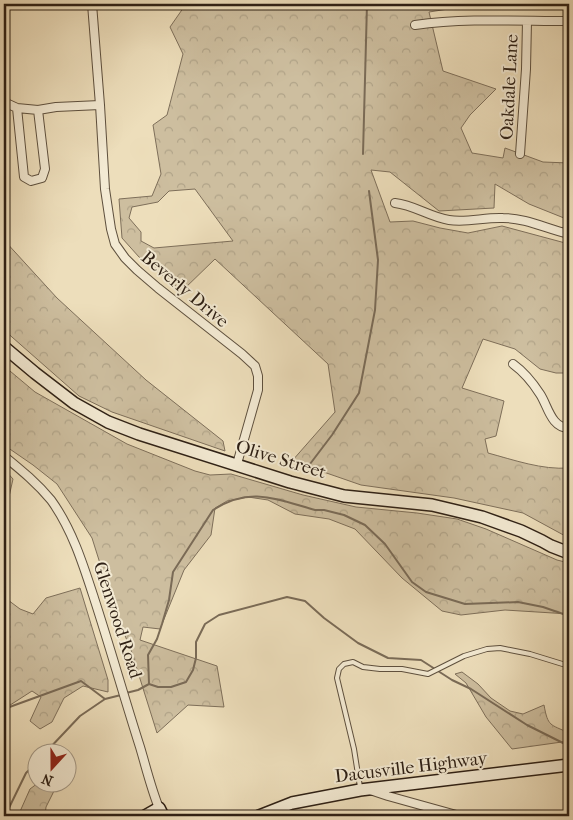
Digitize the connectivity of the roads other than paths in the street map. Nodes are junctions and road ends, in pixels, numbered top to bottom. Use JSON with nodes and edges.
{"nodes":[{"id":1,"x":92,"y":4,"type":"edge"},
{"id":2,"x":569,"y":20,"type":"edge"},
{"id":3,"x":527,"y":21,"type":"junction"},
{"id":4,"x":415,"y":24,"type":"dead end"},
{"id":5,"x":4,"y":102,"type":"edge"},
{"id":6,"x":100,"y":105,"type":"junction"},
{"id":7,"x":17,"y":108,"type":"junction"},
{"id":8,"x":38,"y":110,"type":"junction"},
{"id":9,"x":520,"y":154,"type":"dead end"},
{"id":10,"x":395,"y":203,"type":"dead end"},
{"id":11,"x":569,"y":234,"type":"edge"},
{"id":12,"x":4,"y":346,"type":"edge"},
{"id":13,"x":513,"y":364,"type":"dead end"},
{"id":14,"x":569,"y":428,"type":"edge"},
{"id":15,"x":4,"y":456,"type":"edge"},
{"id":16,"x":237,"y":464,"type":"junction"},
{"id":17,"x":569,"y":552,"type":"edge"},
{"id":18,"x":569,"y":666,"type":"edge"},
{"id":19,"x":569,"y":765,"type":"edge"},
{"id":20,"x":364,"y":789,"type":"junction"},
{"id":21,"x":161,"y":812,"type":"edge"},
{"id":22,"x":145,"y":816,"type":"edge"},
{"id":23,"x":260,"y":816,"type":"edge"},
{"id":24,"x":460,"y":816,"type":"edge"}],
"edges":[{"from":1,"to":6,"type":"street","name":"Beverly Drive"},
{"from":2,"to":3,"type":"street"},
{"from":3,"to":4,"type":"street"},
{"from":3,"to":9,"type":"street","name":"Oakdale Lane"},
{"from":5,"to":7,"type":"street"},
{"from":6,"to":8,"type":"street"},
{"from":6,"to":16,"type":"street","name":"Beverly Drive"},
{"from":7,"to":8,"type":"street"},
{"from":7,"to":8,"type":"street"},
{"from":10,"to":11,"type":"street"},
{"from":12,"to":16,"type":"street","name":"Olive Street"},
{"from":13,"to":14,"type":"street"},
{"from":15,"to":21,"type":"street","name":"Glenwood Road"},
{"from":16,"to":17,"type":"street","name":"Olive Street"},
{"from":18,"to":20,"type":"lane"},
{"from":19,"to":20,"type":"street","name":"Dacusville Highway"},
{"from":20,"to":23,"type":"street","name":"Dacusville Highway"},
{"from":20,"to":24,"type":"street"},
{"from":21,"to":22,"type":"street"}]}
